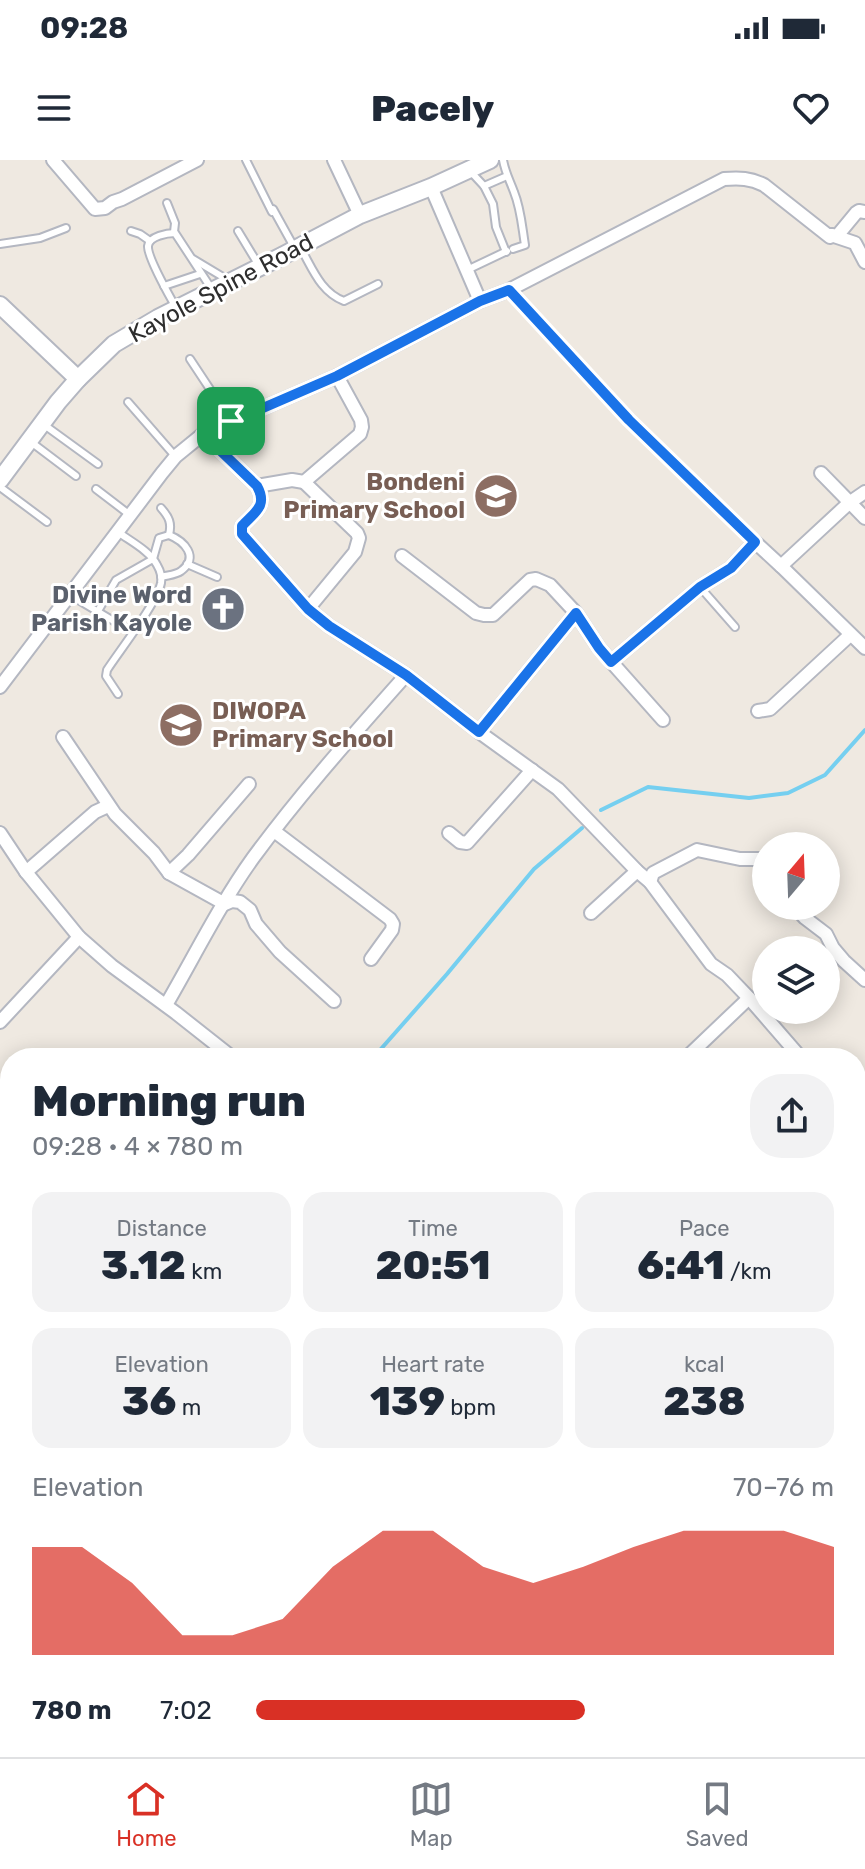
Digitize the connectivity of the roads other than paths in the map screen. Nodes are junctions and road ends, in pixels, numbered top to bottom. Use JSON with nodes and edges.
{"nodes":[{"id":1,"x":53,"y":160,"type":"edge"},
{"id":2,"x":197,"y":160,"type":"edge"},
{"id":3,"x":246,"y":160,"type":"edge"},
{"id":4,"x":334,"y":160,"type":"edge"},
{"id":5,"x":490,"y":160,"type":"edge"},
{"id":6,"x":503,"y":160,"type":"edge"},
{"id":7,"x":468,"y":170,"type":"junction"},
{"id":8,"x":507,"y":176,"type":"junction"},
{"id":9,"x":484,"y":186,"type":"junction"},
{"id":10,"x":431,"y":187,"type":"junction"},
{"id":11,"x":167,"y":203,"type":"dead end"},
{"id":12,"x":865,"y":212,"type":"edge"},
{"id":13,"x":360,"y":215,"type":"junction"},
{"id":14,"x":66,"y":228,"type":"dead end"},
{"id":15,"x":131,"y":231,"type":"dead end"},
{"id":16,"x":238,"y":231,"type":"dead end"},
{"id":17,"x":174,"y":232,"type":"junction"},
{"id":18,"x":831,"y":235,"type":"junction"},
{"id":19,"x":150,"y":241,"type":"junction"},
{"id":20,"x":0,"y":244,"type":"edge"},
{"id":21,"x":297,"y":248,"type":"junction"},
{"id":22,"x":509,"y":251,"type":"junction"},
{"id":23,"x":190,"y":258,"type":"junction"},
{"id":24,"x":865,"y":262,"type":"edge"},
{"id":25,"x":260,"y":267,"type":"junction"},
{"id":26,"x":467,"y":270,"type":"junction"},
{"id":27,"x":200,"y":274,"type":"junction"},
{"id":28,"x":231,"y":282,"type":"junction"},
{"id":29,"x":378,"y":284,"type":"dead end"},
{"id":30,"x":164,"y":286,"type":"junction"},
{"id":31,"x":509,"y":290,"type":"junction"},
{"id":32,"x":213,"y":291,"type":"junction"},
{"id":33,"x":480,"y":301,"type":"junction"},
{"id":34,"x":0,"y":305,"type":"edge"},
{"id":35,"x":177,"y":309,"type":"junction"},
{"id":36,"x":190,"y":359,"type":"dead end"},
{"id":37,"x":337,"y":376,"type":"junction"},
{"id":38,"x":78,"y":379,"type":"junction"},
{"id":39,"x":128,"y":402,"type":"dead end"},
{"id":40,"x":231,"y":421,"type":"junction"},
{"id":41,"x":42,"y":423,"type":"junction"},
{"id":42,"x":203,"y":434,"type":"junction"},
{"id":43,"x":29,"y":441,"type":"junction"},
{"id":44,"x":176,"y":456,"type":"junction"},
{"id":45,"x":98,"y":464,"type":"dead end"},
{"id":46,"x":821,"y":473,"type":"dead end"},
{"id":47,"x":76,"y":476,"type":"dead end"},
{"id":48,"x":0,"y":480,"type":"edge"},
{"id":49,"x":304,"y":482,"type":"junction"},
{"id":50,"x":257,"y":486,"type":"junction"},
{"id":51,"x":0,"y":487,"type":"edge"},
{"id":52,"x":96,"y":489,"type":"dead end"},
{"id":53,"x":865,"y":492,"type":"edge"},
{"id":54,"x":849,"y":503,"type":"junction"},
{"id":55,"x":161,"y":508,"type":"dead end"},
{"id":56,"x":130,"y":515,"type":"junction"},
{"id":57,"x":865,"y":518,"type":"edge"},
{"id":58,"x":47,"y":522,"type":"dead end"},
{"id":59,"x":118,"y":532,"type":"junction"},
{"id":60,"x":169,"y":535,"type":"junction"},
{"id":61,"x":755,"y":542,"type":"junction"},
{"id":62,"x":402,"y":556,"type":"dead end"},
{"id":63,"x":153,"y":559,"type":"junction"},
{"id":64,"x":187,"y":564,"type":"junction"},
{"id":65,"x":781,"y":566,"type":"junction"},
{"id":66,"x":161,"y":577,"type":"junction"},
{"id":67,"x":217,"y":577,"type":"dead end"},
{"id":68,"x":700,"y":587,"type":"junction"},
{"id":69,"x":70,"y":595,"type":"junction"},
{"id":70,"x":308,"y":609,"type":"junction"},
{"id":71,"x":98,"y":611,"type":"junction"},
{"id":72,"x":576,"y":613,"type":"junction"},
{"id":73,"x":735,"y":627,"type":"dead end"},
{"id":74,"x":132,"y":632,"type":"junction"},
{"id":75,"x":850,"y":635,"type":"junction"},
{"id":76,"x":865,"y":648,"type":"edge"},
{"id":77,"x":611,"y":662,"type":"junction"},
{"id":78,"x":406,"y":675,"type":"junction"},
{"id":79,"x":0,"y":687,"type":"edge"},
{"id":80,"x":118,"y":694,"type":"dead end"},
{"id":81,"x":758,"y":711,"type":"dead end"},
{"id":82,"x":663,"y":720,"type":"dead end"},
{"id":83,"x":479,"y":732,"type":"junction"},
{"id":84,"x":63,"y":737,"type":"dead end"},
{"id":85,"x":532,"y":770,"type":"junction"},
{"id":86,"x":249,"y":784,"type":"dead end"},
{"id":87,"x":108,"y":806,"type":"junction"},
{"id":88,"x":274,"y":831,"type":"junction"},
{"id":89,"x":449,"y":833,"type":"dead end"},
{"id":90,"x":2,"y":838,"type":"edge"},
{"id":91,"x":752,"y":859,"type":"edge"},
{"id":92,"x":637,"y":871,"type":"junction"},
{"id":93,"x":26,"y":872,"type":"junction"},
{"id":94,"x":169,"y":873,"type":"junction"},
{"id":95,"x":650,"y":882,"type":"junction"},
{"id":96,"x":225,"y":904,"type":"junction"},
{"id":97,"x":591,"y":913,"type":"dead end"},
{"id":98,"x":808,"y":920,"type":"edge"},
{"id":99,"x":79,"y":937,"type":"junction"},
{"id":100,"x":371,"y":959,"type":"dead end"},
{"id":101,"x":865,"y":980,"type":"edge"},
{"id":102,"x":749,"y":998,"type":"junction"},
{"id":103,"x":334,"y":1001,"type":"dead end"},
{"id":104,"x":166,"y":1005,"type":"junction"},
{"id":105,"x":0,"y":1022,"type":"edge"},
{"id":106,"x":220,"y":1048,"type":"edge"},
{"id":107,"x":696,"y":1048,"type":"edge"},
{"id":108,"x":792,"y":1048,"type":"edge"}],
"edges":[{"from":1,"to":2,"type":"street"},
{"from":3,"to":21,"type":"lane"},
{"from":4,"to":13,"type":"street"},
{"from":5,"to":7,"type":"main road","name":"Kayole Spine Road"},
{"from":6,"to":8,"type":"lane"},
{"from":7,"to":9,"type":"lane"},
{"from":7,"to":10,"type":"main road","name":"Kayole Spine Road"},
{"from":8,"to":9,"type":"lane"},
{"from":8,"to":22,"type":"lane"},
{"from":9,"to":22,"type":"lane"},
{"from":10,"to":13,"type":"main road","name":"Kayole Spine Road"},
{"from":10,"to":26,"type":"street"},
{"from":11,"to":17,"type":"lane"},
{"from":12,"to":18,"type":"street"},
{"from":13,"to":21,"type":"main road","name":"Kayole Spine Road"},
{"from":14,"to":20,"type":"lane"},
{"from":15,"to":19,"type":"lane"},
{"from":16,"to":25,"type":"lane"},
{"from":17,"to":19,"type":"lane"},
{"from":17,"to":23,"type":"lane"},
{"from":18,"to":24,"type":"street"},
{"from":18,"to":31,"type":"street"},
{"from":19,"to":30,"type":"lane"},
{"from":21,"to":25,"type":"main road","name":"Kayole Spine Road"},
{"from":21,"to":29,"type":"lane"},
{"from":22,"to":26,"type":"lane"},
{"from":23,"to":27,"type":"lane"},
{"from":23,"to":28,"type":"lane"},
{"from":25,"to":28,"type":"main road","name":"Kayole Spine Road"},
{"from":26,"to":33,"type":"street"},
{"from":27,"to":30,"type":"lane"},
{"from":27,"to":32,"type":"lane"},
{"from":28,"to":32,"type":"main road","name":"Kayole Spine Road"},
{"from":30,"to":35,"type":"lane"},
{"from":31,"to":33,"type":"street"},
{"from":31,"to":61,"type":"street"},
{"from":32,"to":35,"type":"main road","name":"Kayole Spine Road"},
{"from":33,"to":37,"type":"street"},
{"from":34,"to":38,"type":"main road"},
{"from":35,"to":38,"type":"main road","name":"Kayole Spine Road"},
{"from":36,"to":40,"type":"lane"},
{"from":37,"to":40,"type":"street"},
{"from":37,"to":49,"type":"street"},
{"from":38,"to":41,"type":"main road","name":"Kayole Spine Road"},
{"from":39,"to":44,"type":"lane"},
{"from":40,"to":42,"type":"street"},
{"from":41,"to":43,"type":"main road","name":"Kayole Spine Road"},
{"from":41,"to":45,"type":"lane"},
{"from":42,"to":44,"type":"street"},
{"from":42,"to":50,"type":"street"},
{"from":43,"to":47,"type":"lane"},
{"from":43,"to":48,"type":"main road","name":"Kayole Spine Road"},
{"from":44,"to":56,"type":"street"},
{"from":46,"to":54,"type":"street"},
{"from":49,"to":50,"type":"street"},
{"from":49,"to":70,"type":"street"},
{"from":50,"to":70,"type":"street"},
{"from":51,"to":58,"type":"lane"},
{"from":52,"to":56,"type":"lane"},
{"from":53,"to":54,"type":"street"},
{"from":54,"to":57,"type":"street"},
{"from":54,"to":65,"type":"street"},
{"from":55,"to":60,"type":"lane"},
{"from":56,"to":59,"type":"street"},
{"from":59,"to":63,"type":"lane"},
{"from":59,"to":69,"type":"street"},
{"from":60,"to":63,"type":"lane"},
{"from":60,"to":64,"type":"lane"},
{"from":61,"to":65,"type":"street"},
{"from":61,"to":68,"type":"street"},
{"from":62,"to":72,"type":"street"},
{"from":63,"to":66,"type":"lane"},
{"from":63,"to":71,"type":"lane"},
{"from":64,"to":66,"type":"lane"},
{"from":64,"to":67,"type":"lane"},
{"from":65,"to":75,"type":"street"},
{"from":66,"to":74,"type":"lane"},
{"from":68,"to":73,"type":"lane"},
{"from":68,"to":77,"type":"street"},
{"from":69,"to":71,"type":"lane"},
{"from":69,"to":79,"type":"street"},
{"from":70,"to":78,"type":"street"},
{"from":71,"to":74,"type":"lane"},
{"from":72,"to":77,"type":"street"},
{"from":72,"to":83,"type":"street"},
{"from":74,"to":80,"type":"lane"},
{"from":75,"to":76,"type":"street"},
{"from":75,"to":81,"type":"street"},
{"from":77,"to":82,"type":"street"},
{"from":78,"to":83,"type":"street"},
{"from":78,"to":88,"type":"street"},
{"from":83,"to":85,"type":"street"},
{"from":84,"to":87,"type":"street"},
{"from":85,"to":89,"type":"street"},
{"from":85,"to":92,"type":"street"},
{"from":86,"to":94,"type":"street"},
{"from":87,"to":93,"type":"street"},
{"from":87,"to":94,"type":"street"},
{"from":88,"to":96,"type":"street"},
{"from":88,"to":100,"type":"street"},
{"from":90,"to":93,"type":"street"},
{"from":91,"to":95,"type":"street"},
{"from":92,"to":95,"type":"street"},
{"from":92,"to":97,"type":"street"},
{"from":93,"to":99,"type":"street"},
{"from":94,"to":96,"type":"street"},
{"from":95,"to":102,"type":"street"},
{"from":96,"to":103,"type":"street"},
{"from":96,"to":104,"type":"street"},
{"from":98,"to":101,"type":"street"},
{"from":99,"to":104,"type":"street"},
{"from":99,"to":105,"type":"street"},
{"from":102,"to":107,"type":"street"},
{"from":102,"to":108,"type":"street"},
{"from":104,"to":106,"type":"street"}]}
